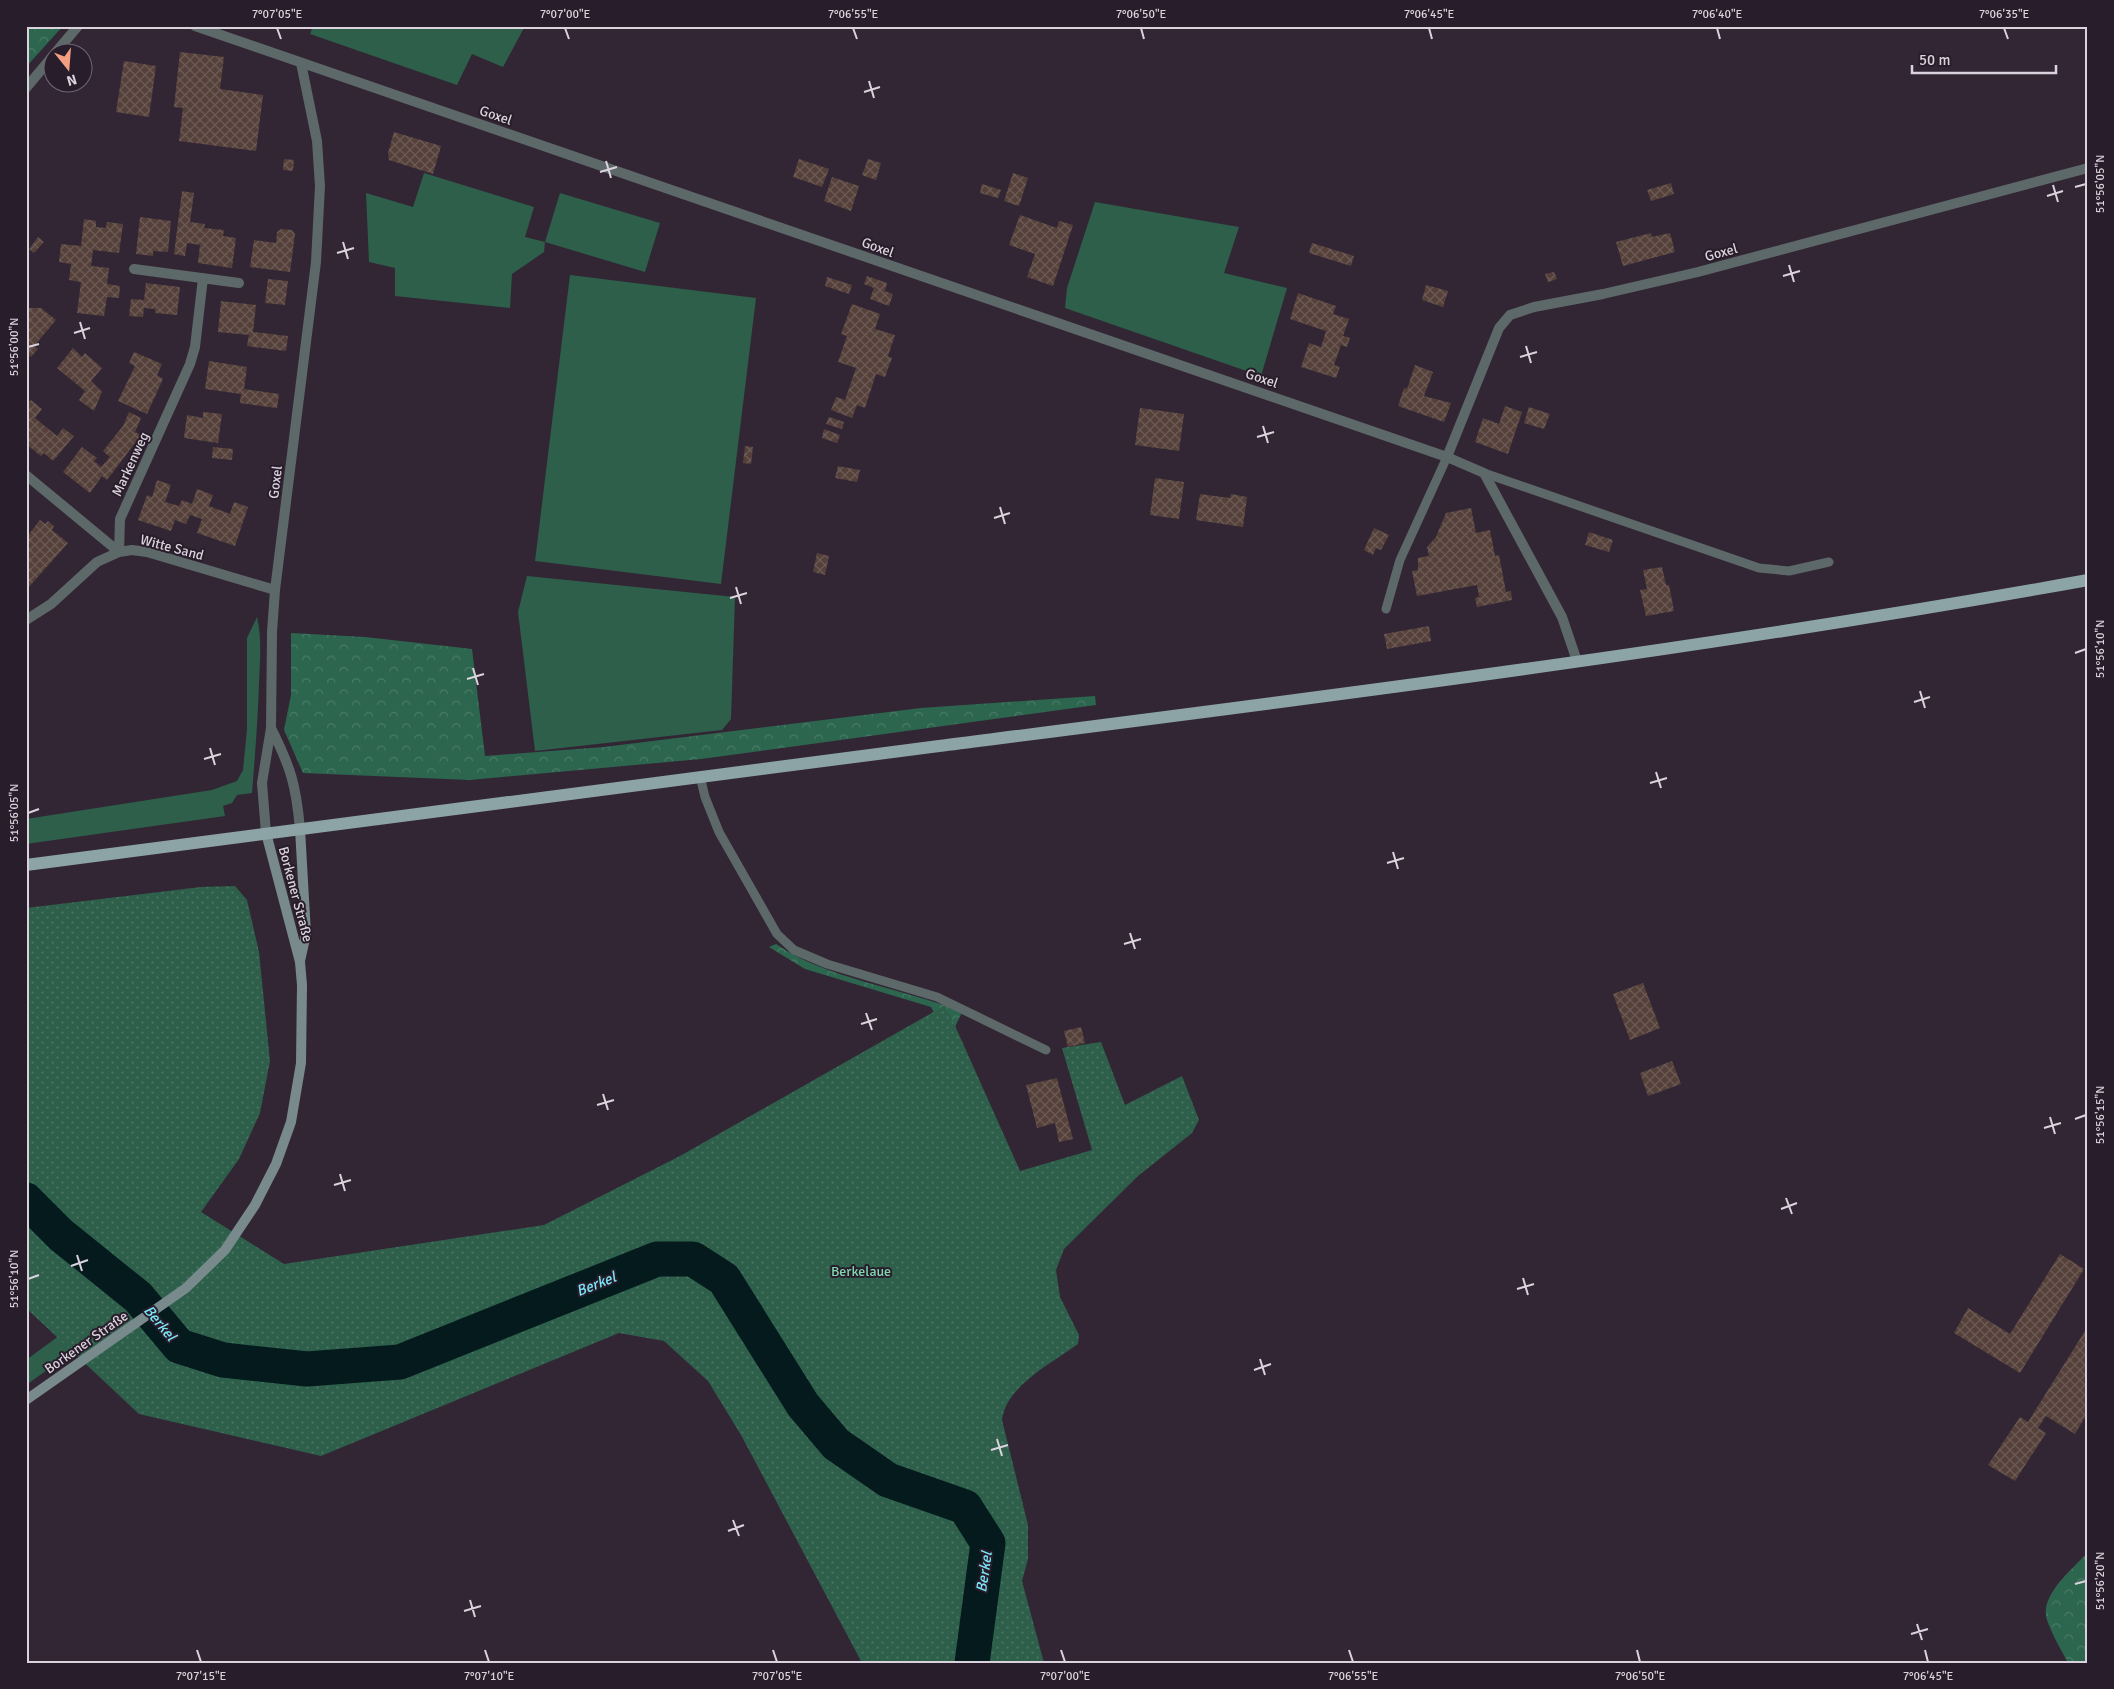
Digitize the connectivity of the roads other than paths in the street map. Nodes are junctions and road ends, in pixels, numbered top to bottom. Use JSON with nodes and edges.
{"nodes":[{"id":1,"x":78,"y":26,"type":"edge"},
{"id":2,"x":195,"y":26,"type":"edge"},
{"id":3,"x":64,"y":42,"type":"edge"},
{"id":4,"x":301,"y":63,"type":"junction"},
{"id":5,"x":42,"y":69,"type":"edge"},
{"id":6,"x":26,"y":88,"type":"edge"},
{"id":7,"x":2088,"y":168,"type":"edge"},
{"id":8,"x":134,"y":269,"type":"dead end"},
{"id":9,"x":203,"y":278,"type":"junction"},
{"id":10,"x":239,"y":283,"type":"dead end"},
{"id":11,"x":1447,"y":457,"type":"junction"},
{"id":12,"x":1484,"y":472,"type":"junction"},
{"id":13,"x":26,"y":474,"type":"edge"},
{"id":14,"x":119,"y":552,"type":"junction"},
{"id":15,"x":1829,"y":562,"type":"dead end"},
{"id":16,"x":2088,"y":580,"type":"edge"},
{"id":17,"x":275,"y":590,"type":"junction"},
{"id":18,"x":1386,"y":609,"type":"dead end"},
{"id":19,"x":26,"y":620,"type":"edge"},
{"id":20,"x":1577,"y":661,"type":"junction"},
{"id":21,"x":271,"y":728,"type":"junction"},
{"id":22,"x":700,"y":776,"type":"junction"},
{"id":23,"x":300,"y":829,"type":"junction"},
{"id":24,"x":266,"y":834,"type":"junction"},
{"id":25,"x":26,"y":865,"type":"edge"},
{"id":26,"x":300,"y":962,"type":"junction"},
{"id":27,"x":1046,"y":1050,"type":"dead end"},
{"id":28,"x":26,"y":1400,"type":"edge"}],
"edges":[{"from":1,"to":3,"type":"street"},
{"from":2,"to":4,"type":"street","name":"Goxel"},
{"from":4,"to":11,"type":"street","name":"Goxel"},
{"from":4,"to":17,"type":"street","name":"Goxel"},
{"from":5,"to":6,"type":"street"},
{"from":7,"to":11,"type":"street","name":"Goxel"},
{"from":8,"to":9,"type":"street"},
{"from":9,"to":10,"type":"street"},
{"from":9,"to":14,"type":"street","name":"Markenweg"},
{"from":11,"to":12,"type":"street","name":"Goxel"},
{"from":11,"to":18,"type":"lane"},
{"from":12,"to":15,"type":"lane"},
{"from":12,"to":20,"type":"street"},
{"from":13,"to":14,"type":"street","name":"Witte Sand"},
{"from":14,"to":17,"type":"street","name":"Witte Sand"},
{"from":14,"to":19,"type":"street"},
{"from":16,"to":20,"type":"main road"},
{"from":17,"to":21,"type":"street","name":"Goxel"},
{"from":20,"to":22,"type":"main road"},
{"from":21,"to":23,"type":"street","name":"Goxel"},
{"from":21,"to":24,"type":"street","name":"Goxel"},
{"from":22,"to":23,"type":"main road"},
{"from":22,"to":27,"type":"lane"},
{"from":23,"to":24,"type":"main road"},
{"from":23,"to":26,"type":"street","name":"Borkener Straße"},
{"from":24,"to":25,"type":"main road"},
{"from":24,"to":26,"type":"street","name":"Borkener Straße"},
{"from":26,"to":28,"type":"street","name":"Borkener Straße"}]}
